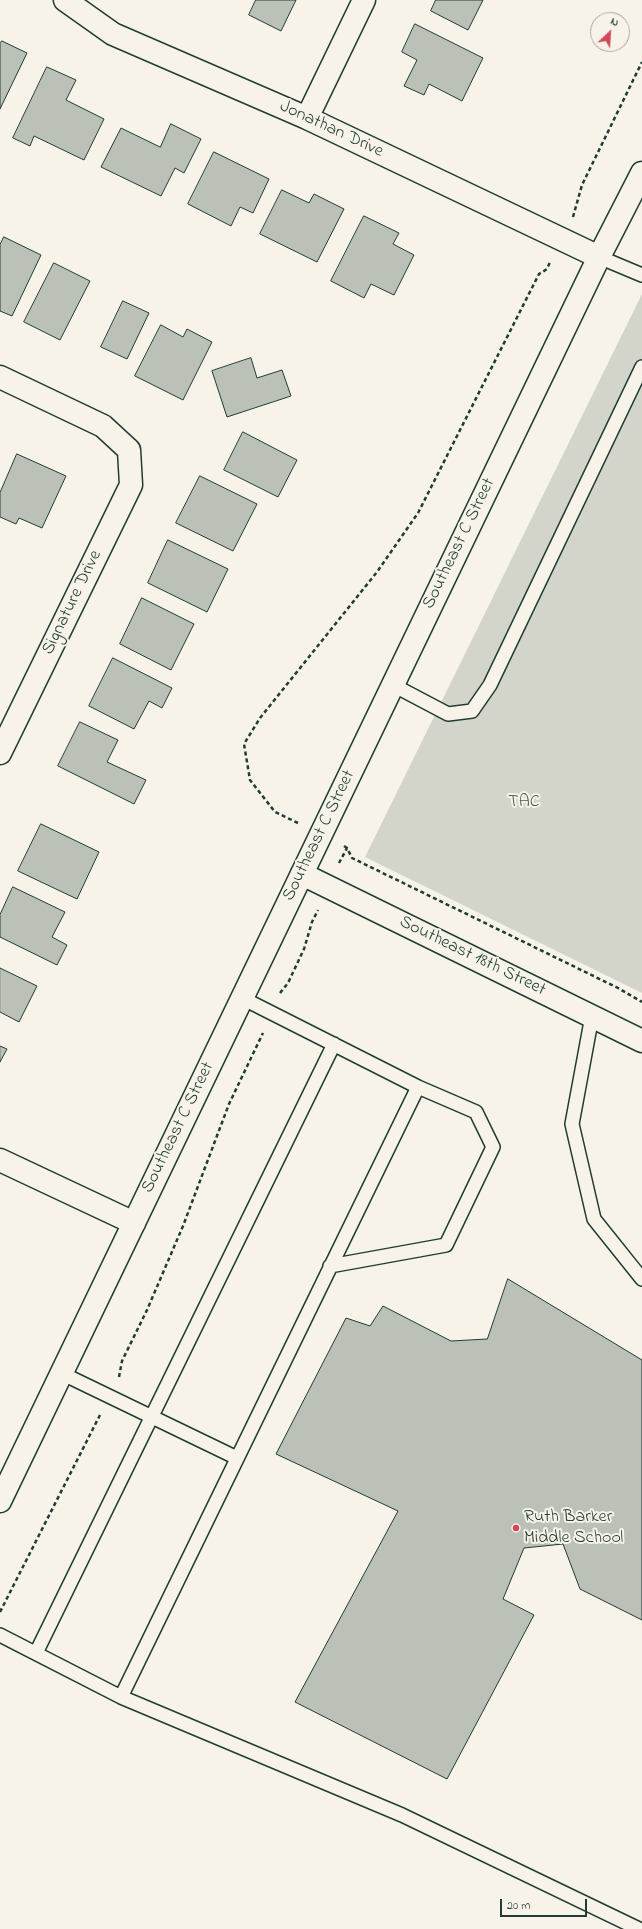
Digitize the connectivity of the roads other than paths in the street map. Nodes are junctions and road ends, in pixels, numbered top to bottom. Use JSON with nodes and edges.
{"nodes":[{"id":1,"x":65,"y":0,"type":"edge"},
{"id":2,"x":364,"y":0,"type":"edge"},
{"id":3,"x":307,"y":118,"type":"junction"},
{"id":4,"x":642,"y":173,"type":"edge"},
{"id":5,"x":599,"y":257,"type":"junction"},
{"id":6,"x":642,"y":276,"type":"edge"},
{"id":7,"x":642,"y":367,"type":"edge"},
{"id":8,"x":0,"y":377,"type":"edge"},
{"id":9,"x":393,"y":684,"type":"junction"},
{"id":10,"x":1,"y":747,"type":"edge"},
{"id":11,"x":302,"y":874,"type":"junction"},
{"id":12,"x":242,"y":998,"type":"junction"},
{"id":13,"x":592,"y":1016,"type":"junction"},
{"id":14,"x":642,"y":1041,"type":"edge"},
{"id":15,"x":334,"y":1044,"type":"junction"},
{"id":16,"x":418,"y":1087,"type":"junction"},
{"id":17,"x":0,"y":1160,"type":"edge"},
{"id":18,"x":134,"y":1223,"type":"junction"},
{"id":19,"x":330,"y":1266,"type":"junction"},
{"id":20,"x":642,"y":1279,"type":"edge"},
{"id":21,"x":62,"y":1373,"type":"junction"},
{"id":22,"x":152,"y":1417,"type":"junction"},
{"id":23,"x":237,"y":1458,"type":"junction"},
{"id":24,"x":0,"y":1501,"type":"edge"},
{"id":25,"x":0,"y":1634,"type":"edge"},
{"id":26,"x":36,"y":1653,"type":"junction"},
{"id":27,"x":120,"y":1697,"type":"junction"},
{"id":28,"x":639,"y":1929,"type":"edge"}],
"edges":[{"from":1,"to":3,"type":"street","name":"Jonathan Drive"},
{"from":2,"to":3,"type":"street"},
{"from":3,"to":5,"type":"street","name":"Jonathan Drive"},
{"from":4,"to":5,"type":"street","name":"Southeast C Street"},
{"from":5,"to":6,"type":"lane"},
{"from":5,"to":9,"type":"street","name":"Southeast C Street"},
{"from":7,"to":9,"type":"lane"},
{"from":8,"to":10,"type":"street","name":"Signature Drive"},
{"from":9,"to":11,"type":"street","name":"Southeast C Street"},
{"from":11,"to":12,"type":"street","name":"Southeast C Street"},
{"from":11,"to":13,"type":"street","name":"Southeast 18th Street"},
{"from":12,"to":15,"type":"lane"},
{"from":12,"to":18,"type":"street","name":"Southeast C Street"},
{"from":13,"to":14,"type":"street","name":"Southeast 18th Street"},
{"from":13,"to":20,"type":"lane"},
{"from":15,"to":16,"type":"lane"},
{"from":15,"to":22,"type":"lane"},
{"from":16,"to":19,"type":"lane"},
{"from":16,"to":19,"type":"lane"},
{"from":17,"to":18,"type":"street"},
{"from":18,"to":21,"type":"street","name":"Southeast C Street"},
{"from":19,"to":23,"type":"lane"},
{"from":21,"to":22,"type":"lane"},
{"from":21,"to":24,"type":"street","name":"Southeast C Street"},
{"from":22,"to":23,"type":"lane"},
{"from":22,"to":26,"type":"lane"},
{"from":23,"to":27,"type":"lane"},
{"from":25,"to":26,"type":"lane"},
{"from":26,"to":27,"type":"lane"},
{"from":27,"to":28,"type":"lane"}]}
